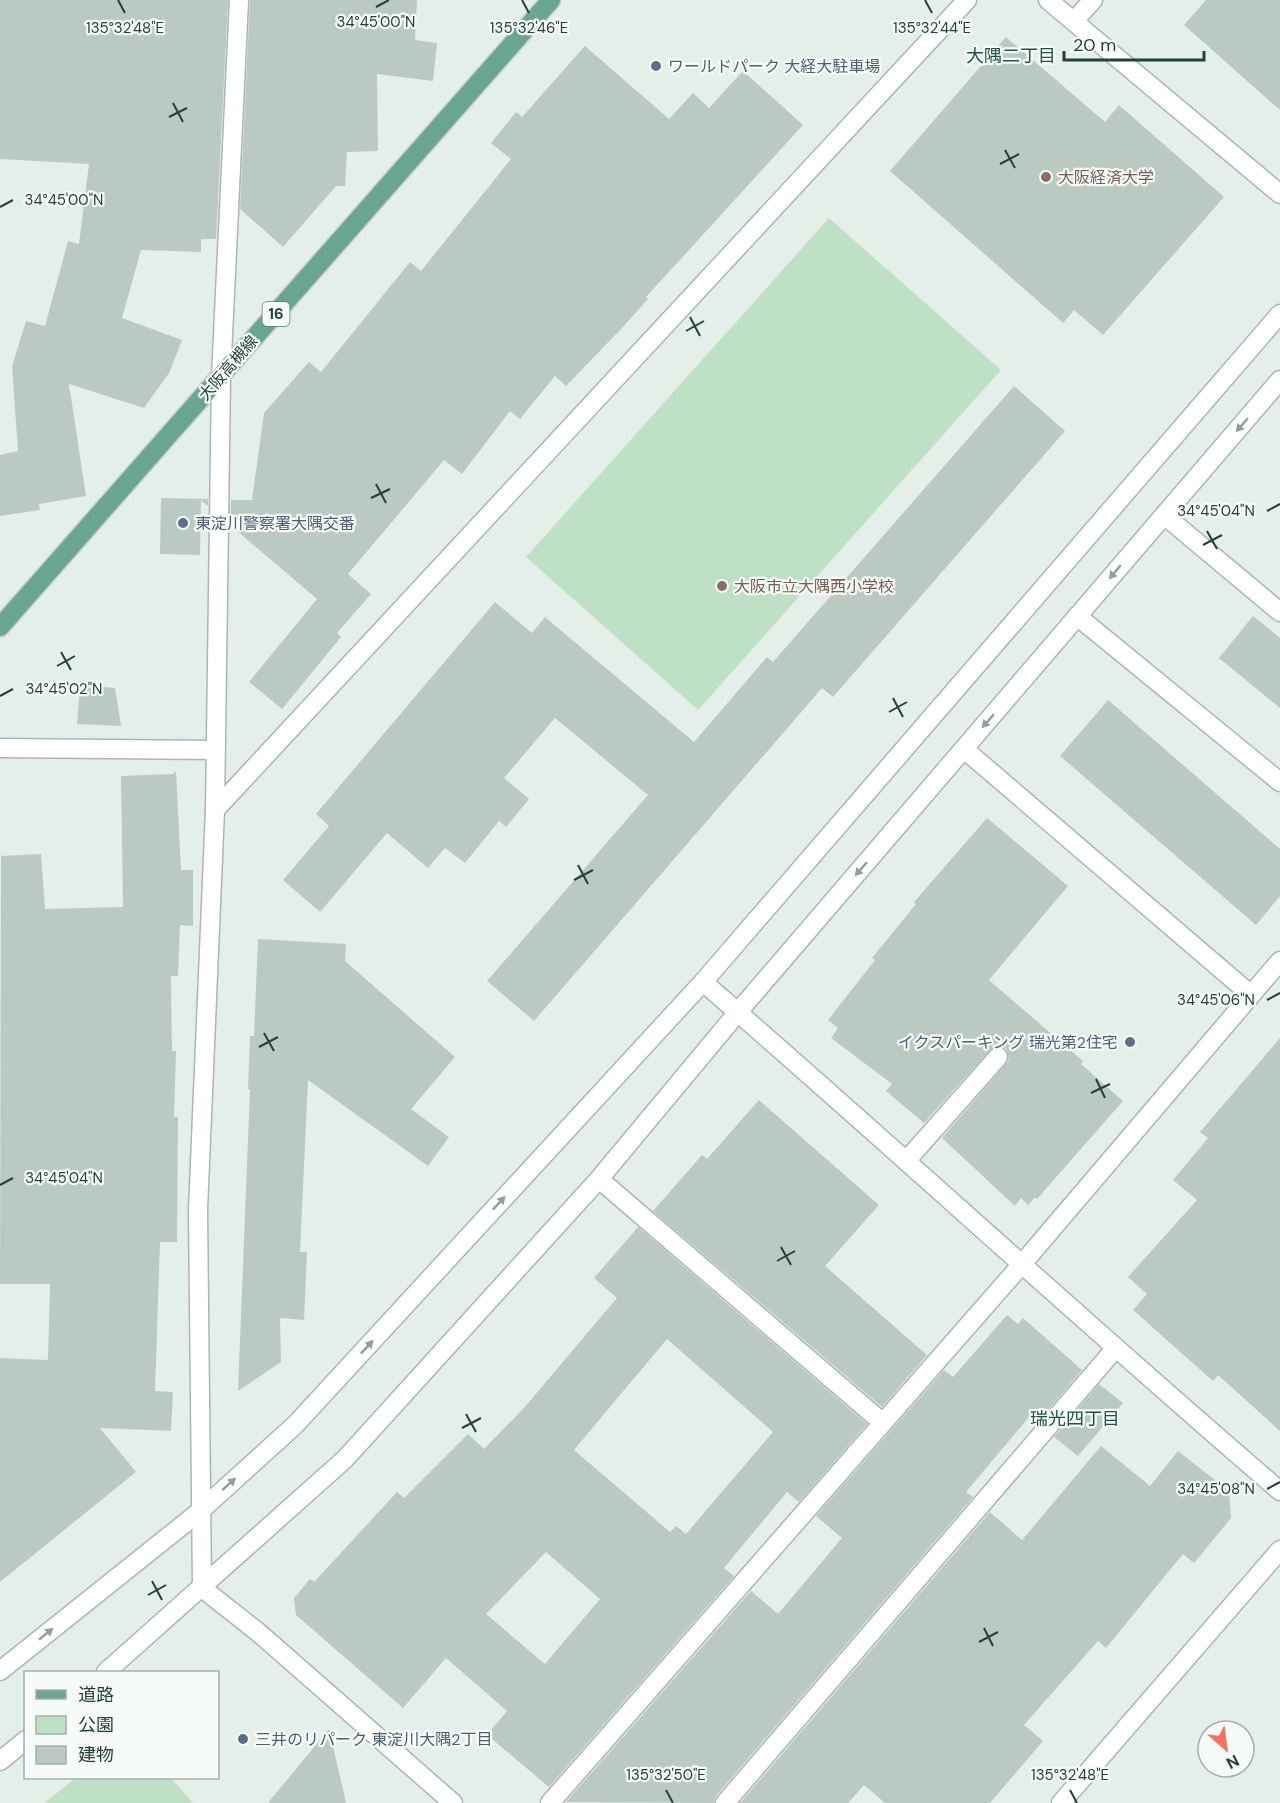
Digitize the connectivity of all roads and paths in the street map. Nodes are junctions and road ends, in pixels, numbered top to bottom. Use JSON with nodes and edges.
{"nodes":[{"id":1,"x":239,"y":0,"type":"edge"},
{"id":2,"x":551,"y":0,"type":"edge"},
{"id":3,"x":967,"y":0,"type":"edge"},
{"id":4,"x":1048,"y":0,"type":"edge"},
{"id":5,"x":1093,"y":0,"type":"edge"},
{"id":6,"x":1074,"y":21,"type":"junction"},
{"id":7,"x":1280,"y":194,"type":"edge"},
{"id":8,"x":1280,"y":314,"type":"edge"},
{"id":9,"x":221,"y":376,"type":"junction"},
{"id":10,"x":1278,"y":386,"type":"edge"},
{"id":11,"x":1164,"y":515,"type":"junction"},
{"id":12,"x":1280,"y":612,"type":"edge"},
{"id":13,"x":1077,"y":616,"type":"junction"},
{"id":14,"x":0,"y":627,"type":"edge"},
{"id":15,"x":0,"y":748,"type":"edge"},
{"id":16,"x":964,"y":749,"type":"junction"},
{"id":17,"x":215,"y":750,"type":"junction"},
{"id":18,"x":1280,"y":782,"type":"edge"},
{"id":19,"x":215,"y":810,"type":"junction"},
{"id":20,"x":1280,"y":961,"type":"edge"},
{"id":21,"x":703,"y":982,"type":"junction"},
{"id":22,"x":1250,"y":994,"type":"junction"},
{"id":23,"x":738,"y":1012,"type":"junction"},
{"id":24,"x":998,"y":1057,"type":"dead end"},
{"id":25,"x":906,"y":1161,"type":"junction"},
{"id":26,"x":599,"y":1179,"type":"junction"},
{"id":27,"x":1022,"y":1264,"type":"junction"},
{"id":28,"x":1114,"y":1350,"type":"junction"},
{"id":29,"x":882,"y":1423,"type":"junction"},
{"id":30,"x":1280,"y":1491,"type":"edge"},
{"id":31,"x":199,"y":1512,"type":"junction"},
{"id":32,"x":1280,"y":1550,"type":"edge"},
{"id":33,"x":202,"y":1588,"type":"junction"},
{"id":34,"x":0,"y":1671,"type":"edge"},
{"id":35,"x":107,"y":1671,"type":"edge"},
{"id":36,"x":24,"y":1742,"type":"edge"},
{"id":37,"x":0,"y":1761,"type":"edge"},
{"id":38,"x":453,"y":1803,"type":"edge"},
{"id":39,"x":550,"y":1803,"type":"edge"},
{"id":40,"x":725,"y":1803,"type":"edge"},
{"id":41,"x":1061,"y":1803,"type":"edge"}],
"edges":[{"from":1,"to":9,"type":"street"},
{"from":2,"to":9,"type":"main road","name":"大阪高槻線","number":"16"},
{"from":3,"to":19,"type":"street"},
{"from":4,"to":6,"type":"street"},
{"from":5,"to":6,"type":"street"},
{"from":6,"to":7,"type":"street"},
{"from":8,"to":21,"type":"street"},
{"from":9,"to":14,"type":"main road","name":"大阪高槻線","number":"16"},
{"from":9,"to":17,"type":"street"},
{"from":10,"to":11,"type":"street","one_way":true},
{"from":11,"to":12,"type":"street"},
{"from":11,"to":13,"type":"street","one_way":true},
{"from":13,"to":16,"type":"street","one_way":true},
{"from":13,"to":18,"type":"street"},
{"from":15,"to":17,"type":"street"},
{"from":16,"to":22,"type":"street"},
{"from":16,"to":23,"type":"street","one_way":true},
{"from":17,"to":19,"type":"street"},
{"from":19,"to":31,"type":"street"},
{"from":20,"to":22,"type":"street"},
{"from":21,"to":23,"type":"street"},
{"from":31,"to":21,"type":"street","one_way":true},
{"from":22,"to":27,"type":"street"},
{"from":23,"to":25,"type":"street"},
{"from":23,"to":26,"type":"street"},
{"from":24,"to":25,"type":"street"},
{"from":25,"to":27,"type":"street"},
{"from":26,"to":29,"type":"street"},
{"from":26,"to":33,"type":"street"},
{"from":27,"to":28,"type":"street"},
{"from":27,"to":29,"type":"street"},
{"from":28,"to":30,"type":"street"},
{"from":28,"to":40,"type":"street"},
{"from":29,"to":39,"type":"street"},
{"from":31,"to":33,"type":"street"},
{"from":34,"to":31,"type":"street","one_way":true},
{"from":32,"to":41,"type":"street"},
{"from":33,"to":35,"type":"street"},
{"from":33,"to":38,"type":"street"},
{"from":36,"to":37,"type":"street"}]}
